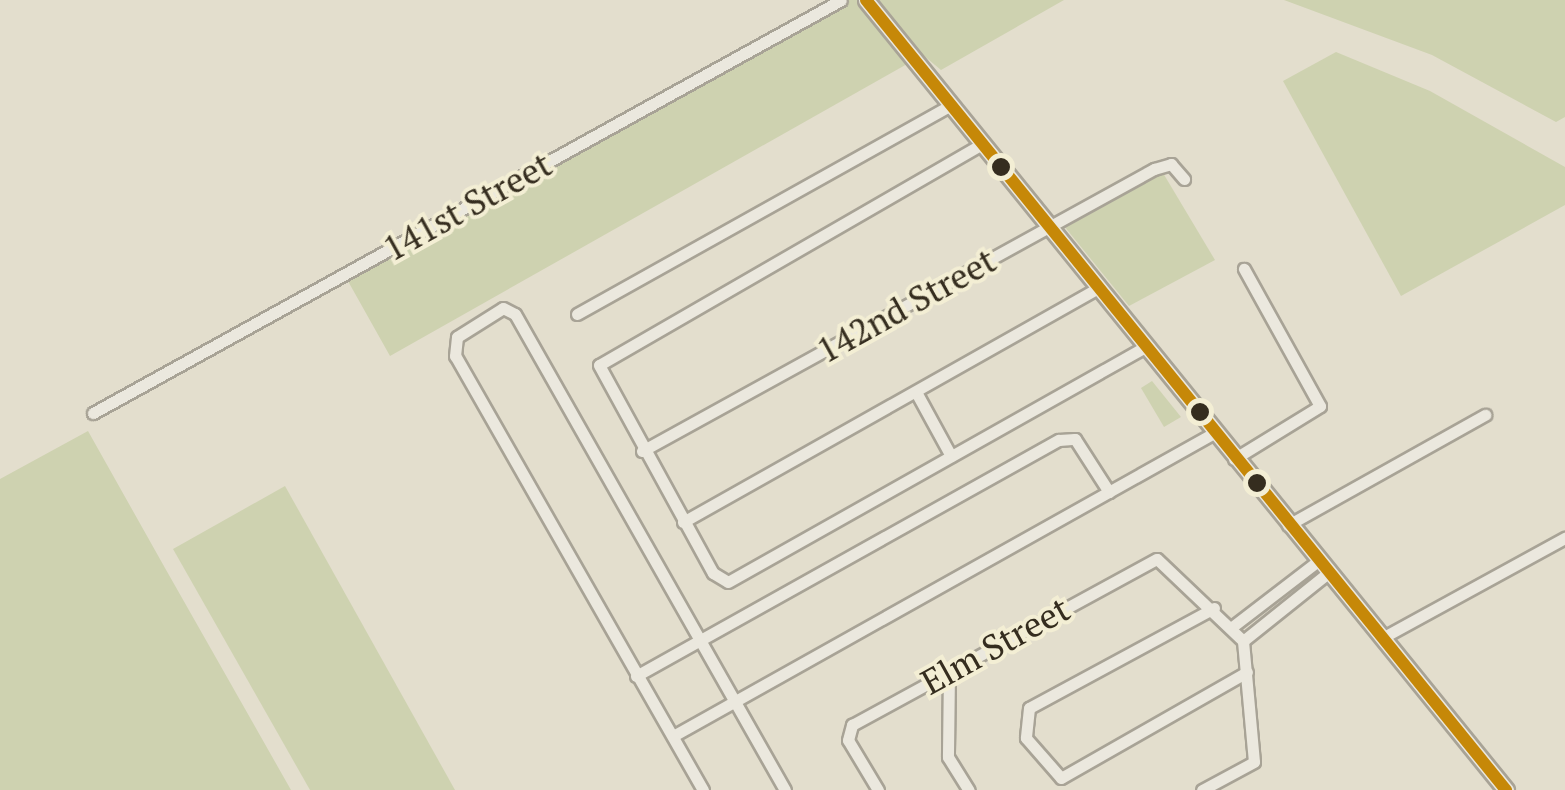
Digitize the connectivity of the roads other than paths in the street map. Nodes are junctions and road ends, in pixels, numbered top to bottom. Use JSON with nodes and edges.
{"nodes":[{"id":1,"x":840,"y":0,"type":"edge"},
{"id":2,"x":866,"y":0,"type":"edge"},
{"id":3,"x":951,"y":106,"type":"junction"},
{"id":4,"x":982,"y":144,"type":"junction"},
{"id":5,"x":1184,"y":179,"type":"dead end"},
{"id":6,"x":1049,"y":226,"type":"junction"},
{"id":7,"x":1244,"y":269,"type":"dead end"},
{"id":8,"x":1098,"y":288,"type":"junction"},
{"id":9,"x":578,"y":314,"type":"dead end"},
{"id":10,"x":1145,"y":347,"type":"junction"},
{"id":11,"x":916,"y":392,"type":"junction"},
{"id":12,"x":93,"y":413,"type":"dead end"},
{"id":13,"x":1484,"y":415,"type":"dead end"},
{"id":14,"x":1214,"y":433,"type":"junction"},
{"id":15,"x":642,"y":451,"type":"junction"},
{"id":16,"x":951,"y":456,"type":"junction"},
{"id":17,"x":1234,"y":459,"type":"junction"},
{"id":18,"x":1110,"y":492,"type":"junction"},
{"id":19,"x":683,"y":522,"type":"junction"},
{"id":20,"x":1288,"y":524,"type":"junction"},
{"id":21,"x":1565,"y":538,"type":"edge"},
{"id":22,"x":1323,"y":567,"type":"junction"},
{"id":23,"x":1214,"y":608,"type":"junction"},
{"id":24,"x":1232,"y":627,"type":"junction"},
{"id":25,"x":1382,"y":638,"type":"junction"},
{"id":26,"x":1243,"y":640,"type":"junction"},
{"id":27,"x":701,"y":642,"type":"junction"},
{"id":28,"x":949,"y":671,"type":"junction"},
{"id":29,"x":1247,"y":672,"type":"junction"},
{"id":30,"x":636,"y":676,"type":"junction"},
{"id":31,"x":734,"y":702,"type":"junction"},
{"id":32,"x":673,"y":736,"type":"junction"},
{"id":33,"x":703,"y":790,"type":"edge"},
{"id":34,"x":785,"y":790,"type":"edge"},
{"id":35,"x":878,"y":790,"type":"edge"},
{"id":36,"x":969,"y":790,"type":"edge"},
{"id":37,"x":1202,"y":790,"type":"edge"},
{"id":38,"x":1506,"y":790,"type":"edge"}],
"edges":[{"from":1,"to":12,"type":"street","name":"141st Street"},
{"from":2,"to":3,"type":"main road"},
{"from":3,"to":4,"type":"main road"},
{"from":3,"to":9,"type":"street"},
{"from":4,"to":6,"type":"main road"},
{"from":4,"to":15,"type":"street"},
{"from":5,"to":6,"type":"street","name":"142nd Street"},
{"from":6,"to":8,"type":"main road"},
{"from":6,"to":15,"type":"street","name":"142nd Street"},
{"from":7,"to":17,"type":"street"},
{"from":8,"to":10,"type":"main road"},
{"from":8,"to":11,"type":"street"},
{"from":10,"to":14,"type":"main road"},
{"from":10,"to":16,"type":"street"},
{"from":11,"to":16,"type":"street"},
{"from":11,"to":19,"type":"street"},
{"from":13,"to":20,"type":"street"},
{"from":14,"to":17,"type":"main road"},
{"from":14,"to":18,"type":"street"},
{"from":15,"to":19,"type":"street"},
{"from":16,"to":19,"type":"street"},
{"from":17,"to":20,"type":"main road"},
{"from":18,"to":27,"type":"street"},
{"from":18,"to":31,"type":"street"},
{"from":20,"to":22,"type":"main road"},
{"from":21,"to":25,"type":"street"},
{"from":22,"to":24,"type":"street"},
{"from":22,"to":25,"type":"main road"},
{"from":22,"to":26,"type":"street"},
{"from":23,"to":24,"type":"street"},
{"from":23,"to":28,"type":"street","name":"Elm Street"},
{"from":23,"to":29,"type":"street"},
{"from":24,"to":26,"type":"street"},
{"from":25,"to":38,"type":"main road"},
{"from":26,"to":29,"type":"street"},
{"from":27,"to":30,"type":"street"},
{"from":27,"to":30,"type":"street"},
{"from":27,"to":31,"type":"street"},
{"from":28,"to":35,"type":"street","name":"Elm Street"},
{"from":28,"to":36,"type":"street"},
{"from":29,"to":37,"type":"street"},
{"from":30,"to":32,"type":"street"},
{"from":31,"to":32,"type":"street"},
{"from":31,"to":34,"type":"street"},
{"from":32,"to":33,"type":"street"}]}
